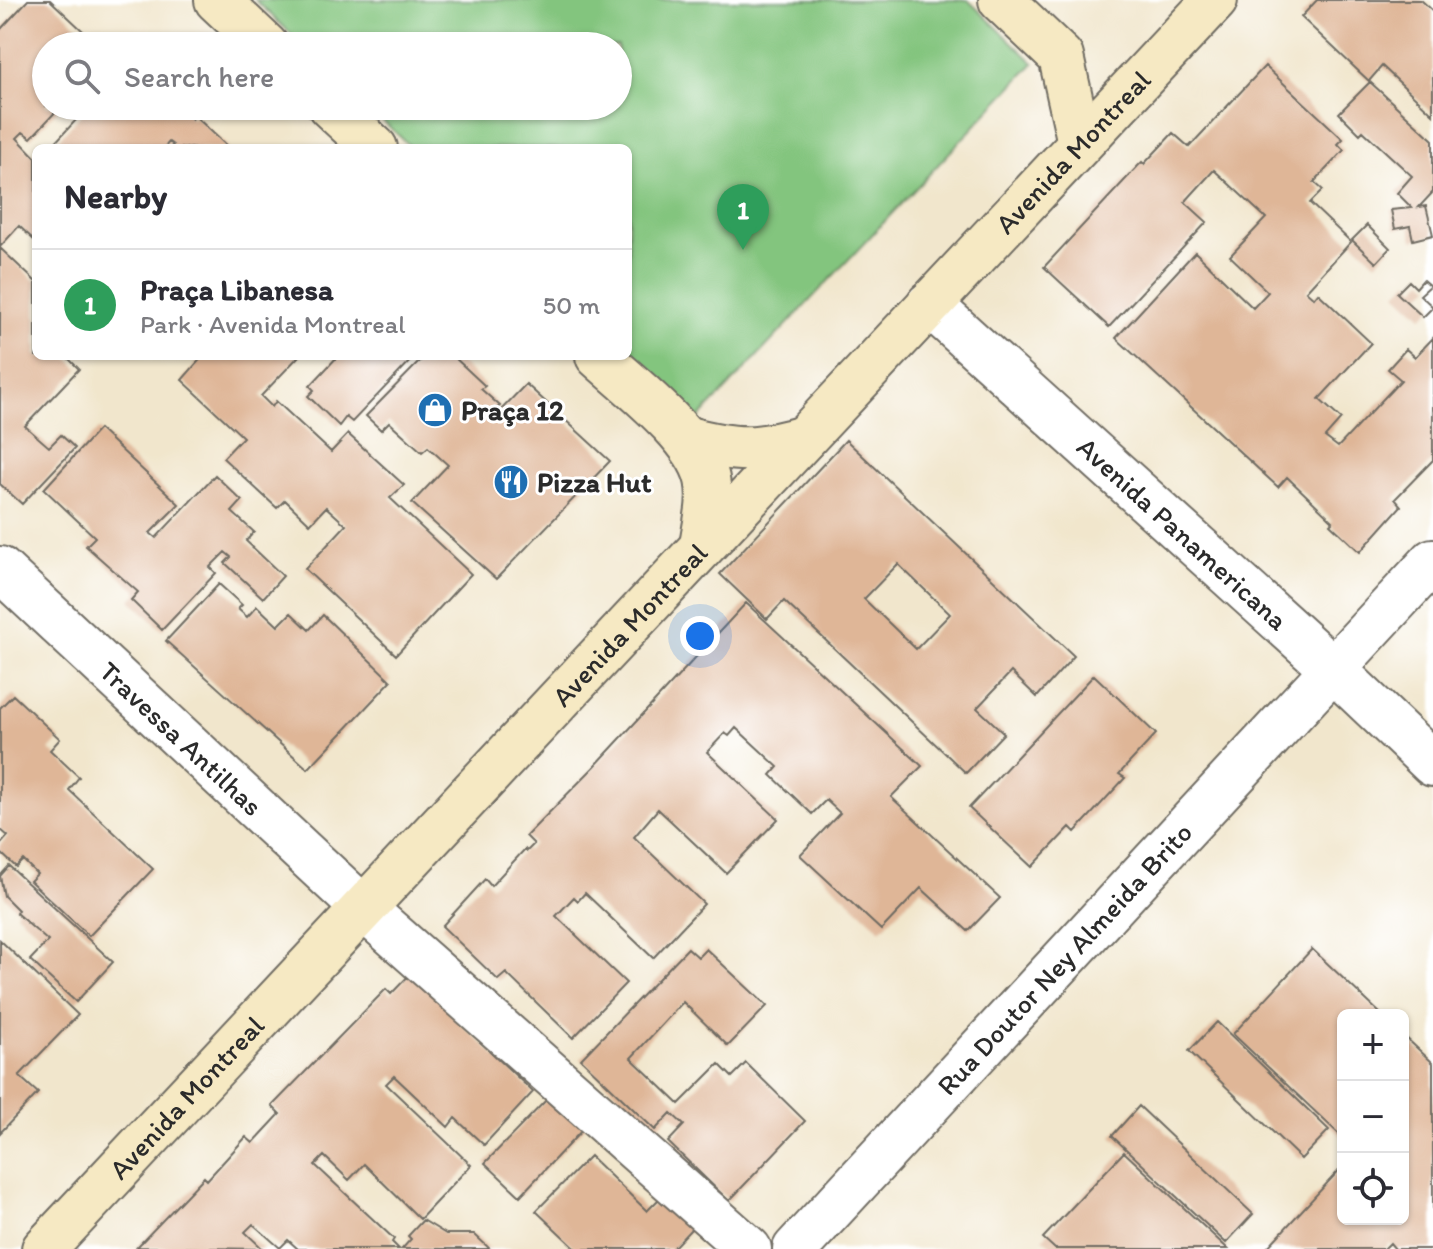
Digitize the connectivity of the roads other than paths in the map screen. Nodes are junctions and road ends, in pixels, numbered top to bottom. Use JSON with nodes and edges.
{"nodes":[{"id":1,"x":217,"y":0,"type":"edge"},
{"id":2,"x":1001,"y":0,"type":"edge"},
{"id":3,"x":1215,"y":0,"type":"edge"},
{"id":4,"x":251,"y":32,"type":"edge"},
{"id":5,"x":345,"y":120,"type":"edge"},
{"id":6,"x":1080,"y":143,"type":"junction"},
{"id":7,"x":371,"y":144,"type":"edge"},
{"id":8,"x":929,"y":304,"type":"junction"},
{"id":9,"x":602,"y":360,"type":"edge"},
{"id":10,"x":804,"y":438,"type":"junction"},
{"id":11,"x":688,"y":439,"type":"junction"},
{"id":12,"x":702,"y":546,"type":"junction"},
{"id":13,"x":1433,"y":561,"type":"edge"},
{"id":14,"x":0,"y":569,"type":"edge"},
{"id":15,"x":1333,"y":669,"type":"junction"},
{"id":16,"x":1433,"y":764,"type":"edge"},
{"id":17,"x":363,"y":908,"type":"junction"},
{"id":18,"x":797,"y":1248,"type":"edge"},
{"id":19,"x":44,"y":1249,"type":"edge"},
{"id":20,"x":749,"y":1249,"type":"edge"}],
"edges":[{"from":1,"to":4,"type":"street"},
{"from":2,"to":6,"type":"street"},
{"from":3,"to":6,"type":"street","name":"Avenida Montreal"},
{"from":5,"to":7,"type":"street"},
{"from":6,"to":8,"type":"street","name":"Avenida Montreal"},
{"from":8,"to":10,"type":"street","name":"Avenida Montreal"},
{"from":8,"to":15,"type":"street","name":"Avenida Panamericana"},
{"from":9,"to":11,"type":"street"},
{"from":10,"to":11,"type":"street"},
{"from":10,"to":12,"type":"street","name":"Avenida Montreal"},
{"from":11,"to":12,"type":"street"},
{"from":12,"to":17,"type":"street","name":"Avenida Montreal"},
{"from":13,"to":15,"type":"street","name":"Rua Doutor Ney Almeida Brito"},
{"from":14,"to":17,"type":"street","name":"Travessa Antilhas"},
{"from":15,"to":16,"type":"street","name":"Avenida Panamericana"},
{"from":15,"to":18,"type":"street","name":"Rua Doutor Ney Almeida Brito"},
{"from":17,"to":19,"type":"street","name":"Avenida Montreal"},
{"from":17,"to":20,"type":"street","name":"Travessa Antilhas"}]}
